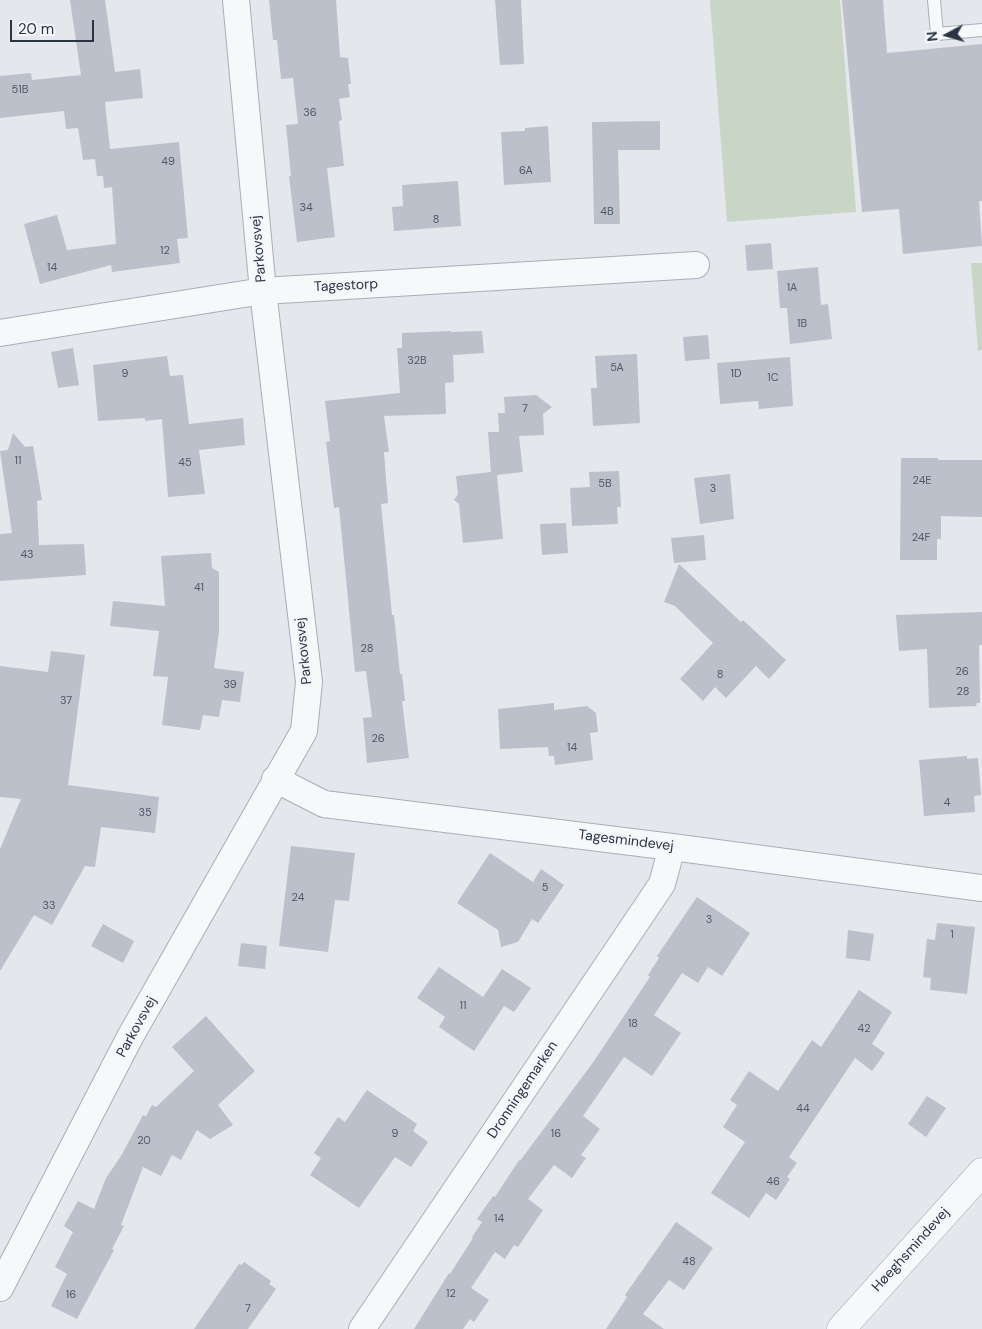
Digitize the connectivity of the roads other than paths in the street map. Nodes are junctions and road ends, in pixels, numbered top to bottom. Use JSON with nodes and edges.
{"nodes":[{"id":1,"x":236,"y":0,"type":"edge"},
{"id":2,"x":934,"y":0,"type":"edge"},
{"id":3,"x":982,"y":30,"type":"edge"},
{"id":4,"x":696,"y":265,"type":"dead end"},
{"id":5,"x":263,"y":291,"type":"junction"},
{"id":6,"x":0,"y":333,"type":"edge"},
{"id":7,"x":275,"y":779,"type":"junction"},
{"id":8,"x":672,"y":847,"type":"junction"},
{"id":9,"x":982,"y":888,"type":"edge"},
{"id":10,"x":982,"y":1172,"type":"edge"},
{"id":11,"x":0,"y":1288,"type":"edge"},
{"id":12,"x":362,"y":1329,"type":"edge"},
{"id":13,"x":841,"y":1329,"type":"edge"}],
"edges":[{"from":1,"to":5,"type":"street","name":"Parkovsvej"},
{"from":2,"to":3,"type":"lane"},
{"from":4,"to":5,"type":"street","name":"Tagestorp"},
{"from":5,"to":6,"type":"street","name":"Tagestorp"},
{"from":5,"to":7,"type":"street","name":"Parkovsvej"},
{"from":7,"to":8,"type":"street","name":"Tagesmindevej"},
{"from":7,"to":11,"type":"street","name":"Parkovsvej"},
{"from":8,"to":9,"type":"street","name":"Tagesmindevej"},
{"from":8,"to":12,"type":"street","name":"Dronningemarken"},
{"from":10,"to":13,"type":"street","name":"Høeghsmindevej"}]}
